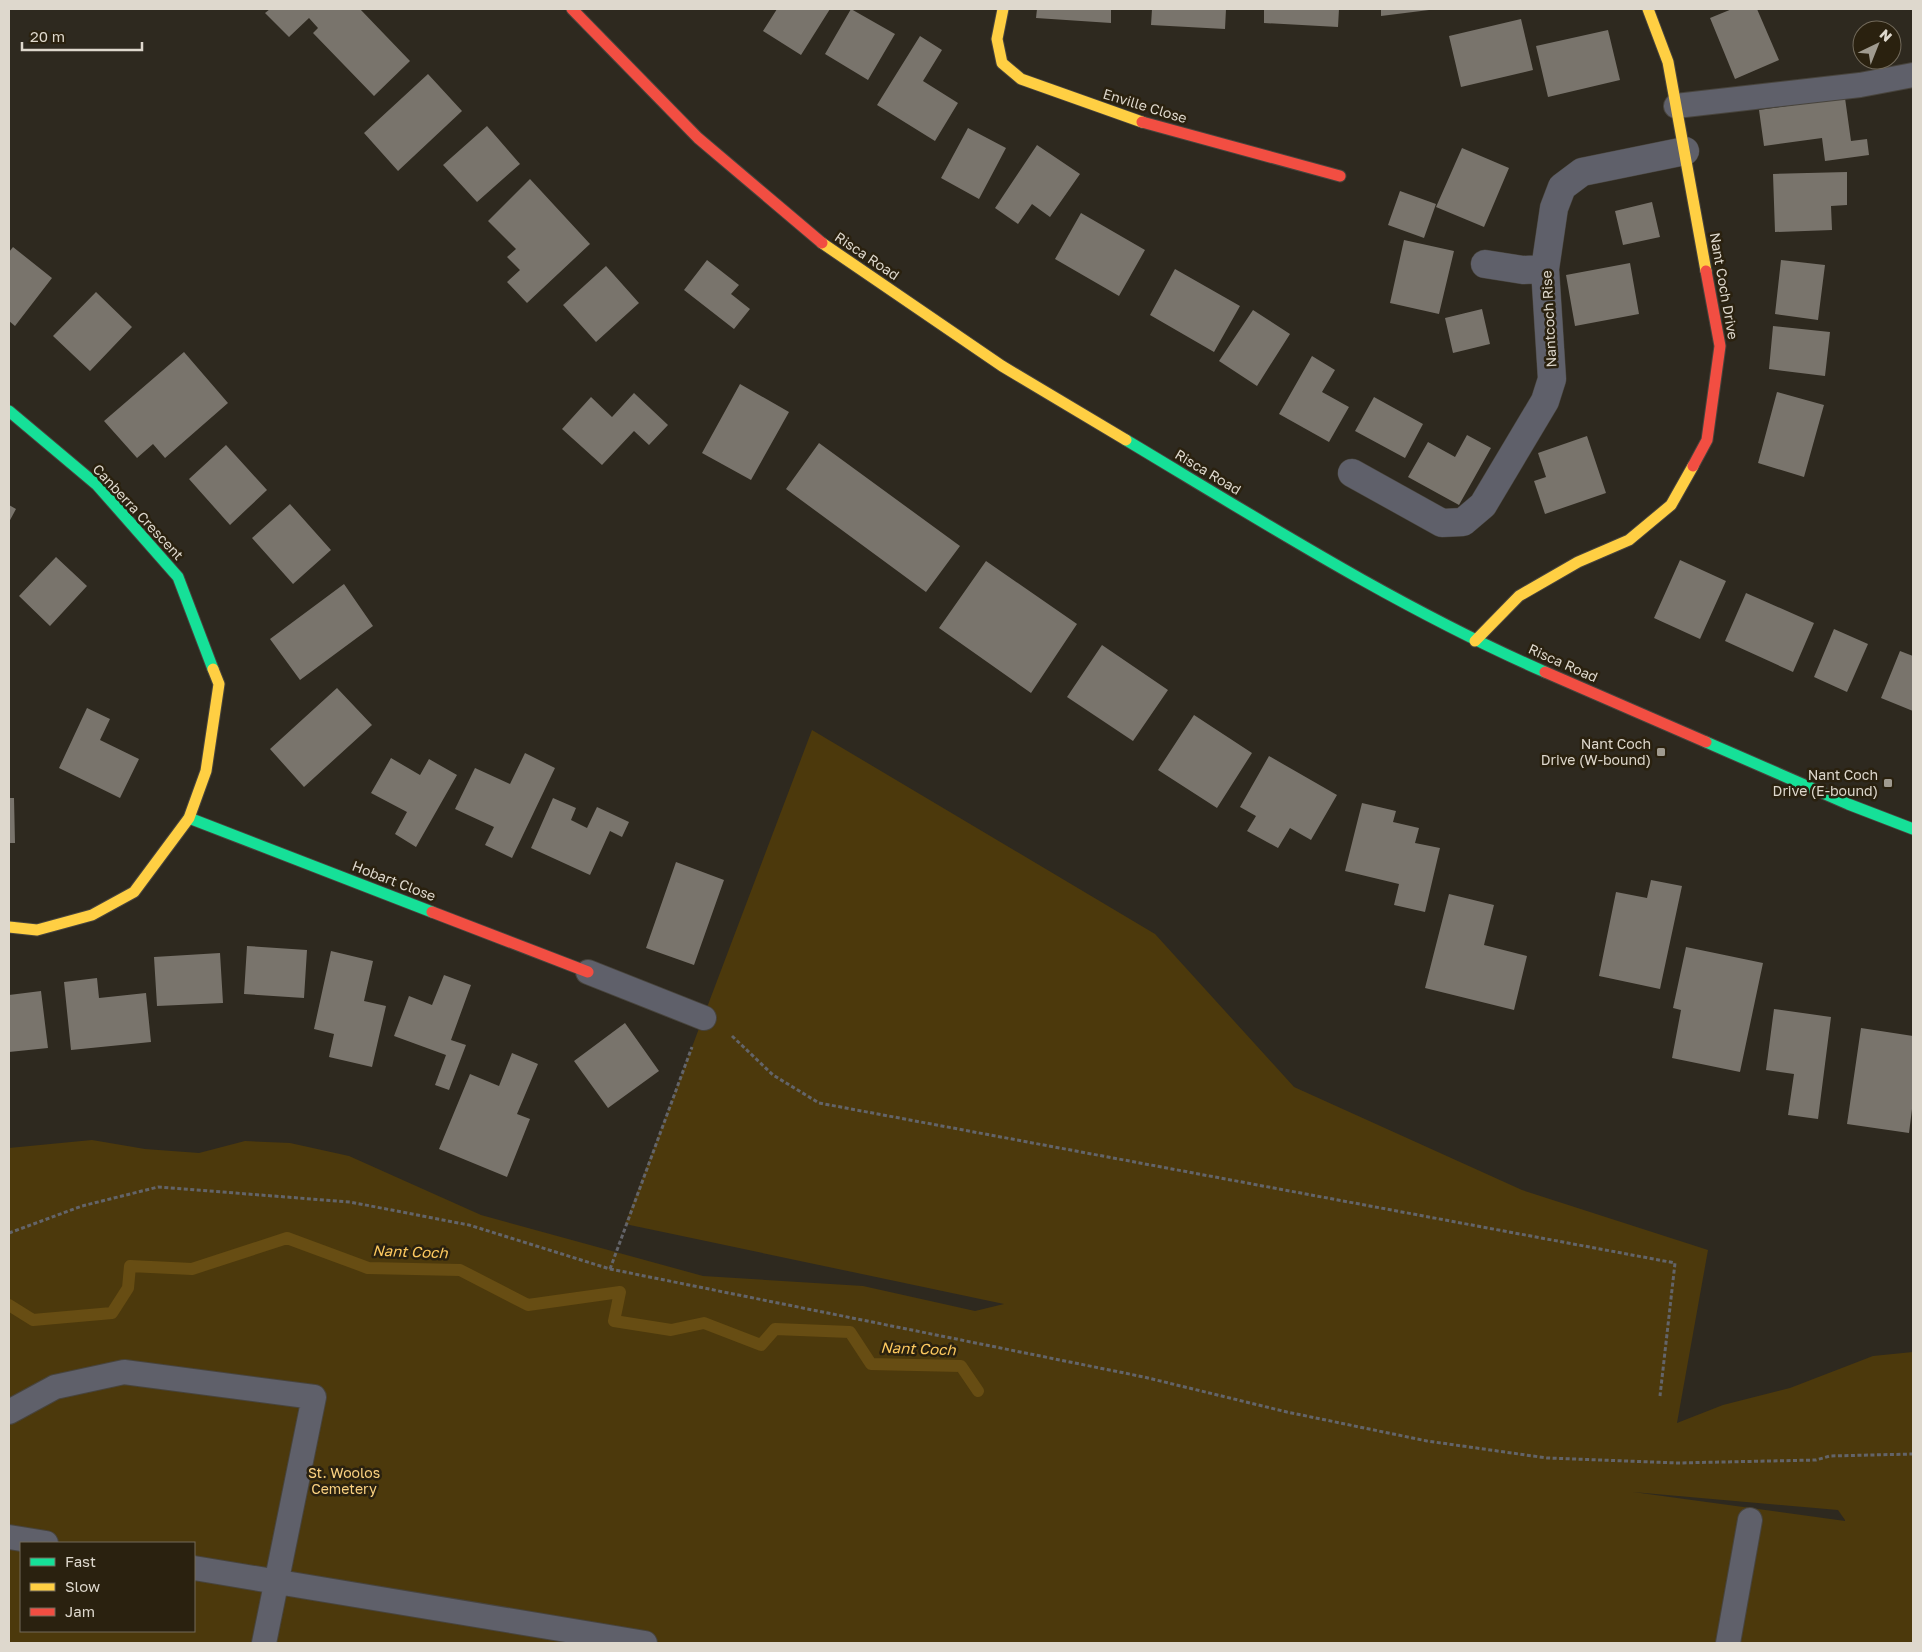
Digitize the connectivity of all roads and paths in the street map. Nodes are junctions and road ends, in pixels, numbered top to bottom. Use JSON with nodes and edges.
{"nodes":[{"id":1,"x":572,"y":9,"type":"edge"},
{"id":2,"x":1003,"y":9,"type":"edge"},
{"id":3,"x":1648,"y":9,"type":"edge"},
{"id":4,"x":1913,"y":75,"type":"edge"},
{"id":5,"x":1676,"y":106,"type":"junction"},
{"id":6,"x":1685,"y":151,"type":"junction"},
{"id":7,"x":1340,"y":176,"type":"dead end"},
{"id":8,"x":1484,"y":264,"type":"dead end"},
{"id":9,"x":1545,"y":270,"type":"junction"},
{"id":10,"x":9,"y":411,"type":"edge"},
{"id":11,"x":1352,"y":473,"type":"dead end"},
{"id":12,"x":1475,"y":641,"type":"junction"},
{"id":13,"x":189,"y":818,"type":"junction"},
{"id":14,"x":1913,"y":829,"type":"edge"},
{"id":15,"x":9,"y":927,"type":"edge"},
{"id":16,"x":588,"y":972,"type":"joint"},
{"id":17,"x":704,"y":1018,"type":"junction"},
{"id":18,"x":9,"y":1233,"type":"edge"},
{"id":19,"x":610,"y":1269,"type":"junction"},
{"id":20,"x":1660,"y":1396,"type":"dead end"},
{"id":21,"x":9,"y":1412,"type":"edge"},
{"id":22,"x":1913,"y":1454,"type":"edge"},
{"id":23,"x":1750,"y":1520,"type":"dead end"},
{"id":24,"x":9,"y":1537,"type":"edge"},
{"id":25,"x":40,"y":1542,"type":"edge"},
{"id":26,"x":195,"y":1568,"type":"edge"},
{"id":27,"x":277,"y":1582,"type":"junction"},
{"id":28,"x":608,"y":1640,"type":"edge"},
{"id":29,"x":264,"y":1643,"type":"edge"},
{"id":30,"x":645,"y":1643,"type":"edge"},
{"id":31,"x":1728,"y":1643,"type":"edge"}],
"edges":[{"from":1,"to":12,"type":"street","name":"Risca Road"},
{"from":2,"to":7,"type":"street","name":"Enville Close"},
{"from":3,"to":5,"type":"street","name":"Nant Coch Drive"},
{"from":4,"to":5,"type":"lane"},
{"from":5,"to":6,"type":"street","name":"Nant Coch Drive"},
{"from":6,"to":9,"type":"street","name":"Nantcoch Rise"},
{"from":6,"to":12,"type":"street","name":"Nant Coch Drive"},
{"from":8,"to":9,"type":"street"},
{"from":9,"to":11,"type":"street","name":"Nantcoch Rise"},
{"from":10,"to":13,"type":"street","name":"Canberra Crescent"},
{"from":12,"to":14,"type":"street","name":"Risca Road"},
{"from":13,"to":15,"type":"street","name":"Canberra Crescent"},
{"from":13,"to":16,"type":"street","name":"Hobart Close"},
{"from":16,"to":17,"type":"lane"},
{"from":17,"to":19,"type":"path"},
{"from":17,"to":20,"type":"path"},
{"from":18,"to":19,"type":"path"},
{"from":19,"to":22,"type":"path"},
{"from":21,"to":27,"type":"lane"},
{"from":23,"to":31,"type":"lane"},
{"from":24,"to":25,"type":"lane"},
{"from":26,"to":27,"type":"lane"},
{"from":27,"to":28,"type":"lane"},
{"from":27,"to":29,"type":"lane"},
{"from":28,"to":30,"type":"lane"}]}
